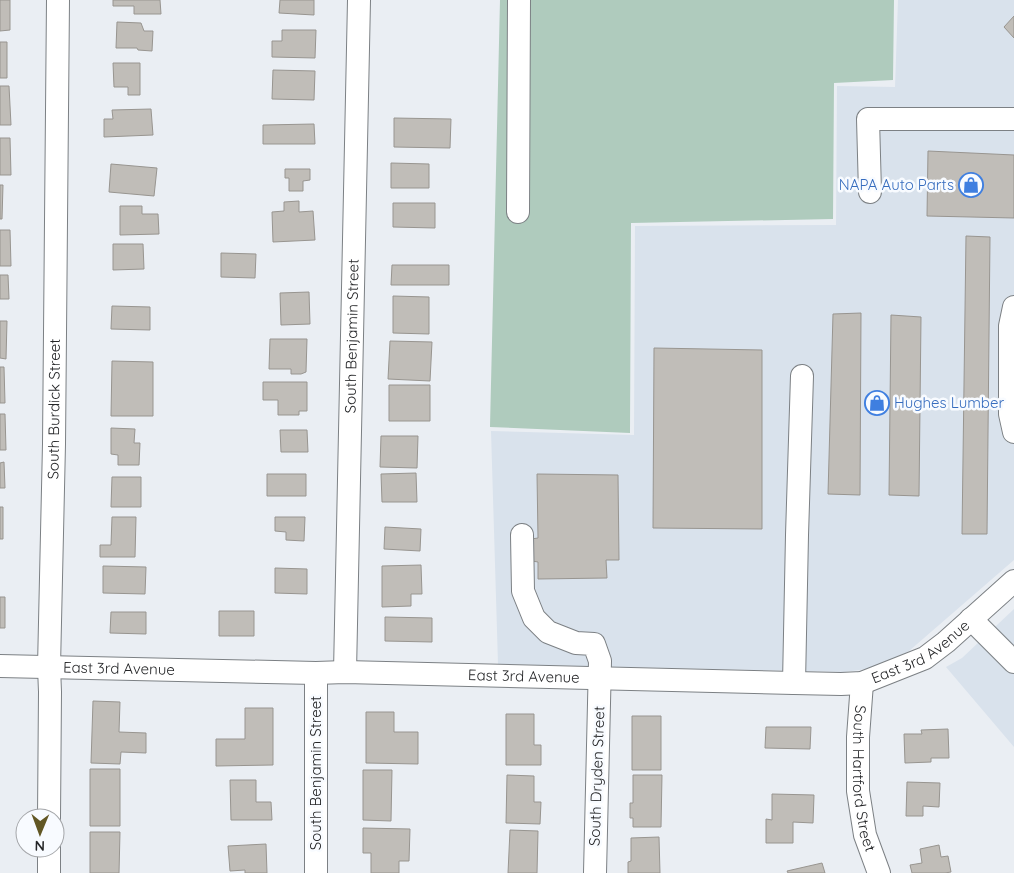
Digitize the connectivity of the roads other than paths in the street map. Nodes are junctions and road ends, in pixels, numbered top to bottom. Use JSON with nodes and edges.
{"nodes":[{"id":1,"x":58,"y":0,"type":"edge"},
{"id":2,"x":359,"y":0,"type":"edge"},
{"id":3,"x":519,"y":0,"type":"edge"},
{"id":4,"x":1014,"y":120,"type":"edge"},
{"id":5,"x":870,"y":192,"type":"dead end"},
{"id":6,"x":518,"y":212,"type":"dead end"},
{"id":7,"x":1014,"y":307,"type":"edge"},
{"id":8,"x":802,"y":376,"type":"dead end"},
{"id":9,"x":1014,"y":432,"type":"edge"},
{"id":10,"x":522,"y":535,"type":"dead end"},
{"id":11,"x":1014,"y":581,"type":"edge"},
{"id":12,"x":971,"y":619,"type":"junction"},
{"id":13,"x":1014,"y":662,"type":"edge"},
{"id":14,"x":0,"y":666,"type":"edge"},
{"id":15,"x":50,"y":667,"type":"junction"},
{"id":16,"x":345,"y":672,"type":"junction"},
{"id":17,"x":316,"y":673,"type":"junction"},
{"id":18,"x":600,"y":678,"type":"junction"},
{"id":19,"x":794,"y":683,"type":"junction"},
{"id":20,"x":862,"y":683,"type":"junction"},
{"id":21,"x":50,"y":808,"type":"edge"},
{"id":22,"x":49,"y":858,"type":"edge"},
{"id":23,"x":49,"y":873,"type":"edge"},
{"id":24,"x":316,"y":873,"type":"edge"},
{"id":25,"x":594,"y":873,"type":"edge"},
{"id":26,"x":879,"y":873,"type":"edge"}],
"edges":[{"from":1,"to":15,"type":"street","name":"South Burdick Street"},
{"from":2,"to":16,"type":"street","name":"South Benjamin Street"},
{"from":3,"to":6,"type":"street"},
{"from":4,"to":5,"type":"street"},
{"from":7,"to":9,"type":"street"},
{"from":8,"to":19,"type":"street"},
{"from":10,"to":18,"type":"street","name":"South Dryden Street"},
{"from":11,"to":12,"type":"street","name":"East 3rd Avenue"},
{"from":12,"to":13,"type":"street"},
{"from":12,"to":20,"type":"street","name":"East 3rd Avenue"},
{"from":14,"to":15,"type":"street","name":"East 3rd Avenue"},
{"from":15,"to":17,"type":"street","name":"East 3rd Avenue"},
{"from":15,"to":21,"type":"street","name":"South Burdick Street"},
{"from":16,"to":17,"type":"street","name":"East 3rd Avenue"},
{"from":16,"to":18,"type":"street","name":"East 3rd Avenue"},
{"from":17,"to":24,"type":"street","name":"South Benjamin Street"},
{"from":18,"to":19,"type":"street","name":"East 3rd Avenue"},
{"from":18,"to":25,"type":"street","name":"South Dryden Street"},
{"from":19,"to":20,"type":"street","name":"East 3rd Avenue"},
{"from":20,"to":26,"type":"street","name":"South Hartford Street"},
{"from":22,"to":23,"type":"street"}]}
